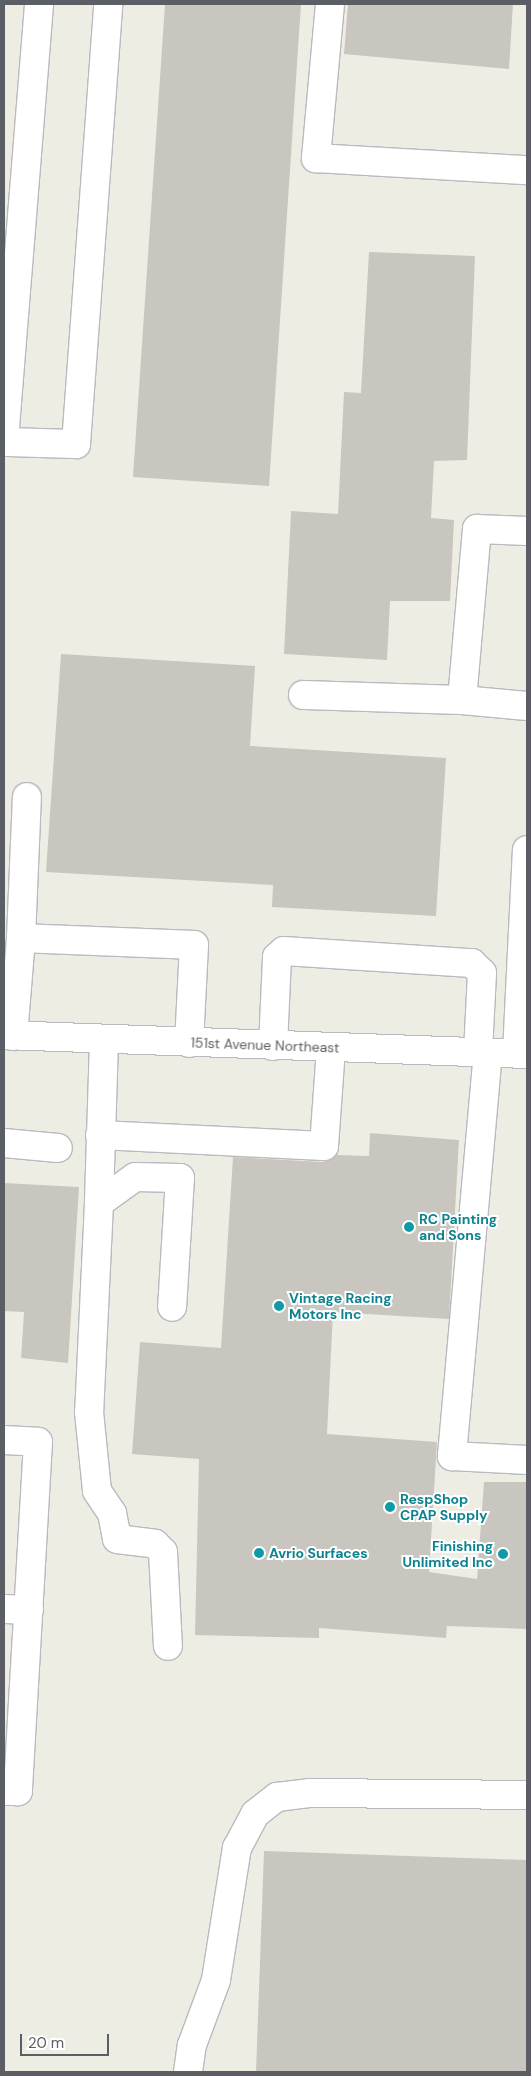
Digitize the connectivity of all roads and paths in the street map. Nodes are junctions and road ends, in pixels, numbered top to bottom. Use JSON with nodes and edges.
{"nodes":[{"id":1,"x":39,"y":4,"type":"edge"},
{"id":2,"x":108,"y":4,"type":"edge"},
{"id":3,"x":330,"y":4,"type":"edge"},
{"id":4,"x":527,"y":170,"type":"edge"},
{"id":5,"x":4,"y":441,"type":"edge"},
{"id":6,"x":527,"y":531,"type":"edge"},
{"id":7,"x":303,"y":695,"type":"dead end"},
{"id":8,"x":462,"y":700,"type":"junction"},
{"id":9,"x":527,"y":706,"type":"edge"},
{"id":10,"x":27,"y":797,"type":"dead end"},
{"id":11,"x":527,"y":850,"type":"edge"},
{"id":12,"x":21,"y":938,"type":"junction"},
{"id":13,"x":8,"y":1036,"type":"edge"},
{"id":14,"x":104,"y":1041,"type":"junction"},
{"id":15,"x":188,"y":1043,"type":"junction"},
{"id":16,"x":273,"y":1046,"type":"junction"},
{"id":17,"x":331,"y":1048,"type":"junction"},
{"id":18,"x":483,"y":1052,"type":"junction"},
{"id":19,"x":522,"y":1054,"type":"edge"},
{"id":20,"x":100,"y":1136,"type":"junction"},
{"id":21,"x":4,"y":1143,"type":"edge"},
{"id":22,"x":58,"y":1148,"type":"dead end"},
{"id":23,"x":99,"y":1203,"type":"junction"},
{"id":24,"x":172,"y":1307,"type":"dead end"},
{"id":25,"x":4,"y":1440,"type":"edge"},
{"id":26,"x":527,"y":1460,"type":"edge"},
{"id":27,"x":16,"y":1609,"type":"edge"},
{"id":28,"x":168,"y":1646,"type":"dead end"},
{"id":29,"x":4,"y":1791,"type":"edge"},
{"id":30,"x":527,"y":1795,"type":"edge"},
{"id":31,"x":188,"y":2072,"type":"edge"}],
"edges":[{"from":1,"to":5,"type":"street"},
{"from":2,"to":5,"type":"street"},
{"from":3,"to":4,"type":"street"},
{"from":6,"to":8,"type":"street"},
{"from":7,"to":8,"type":"street"},
{"from":8,"to":9,"type":"street"},
{"from":10,"to":12,"type":"street"},
{"from":11,"to":19,"type":"street"},
{"from":12,"to":13,"type":"street"},
{"from":12,"to":15,"type":"street"},
{"from":13,"to":14,"type":"street","name":"151st Avenue Northeast"},
{"from":14,"to":15,"type":"street","name":"151st Avenue Northeast"},
{"from":14,"to":20,"type":"street"},
{"from":15,"to":16,"type":"street","name":"151st Avenue Northeast"},
{"from":16,"to":17,"type":"street","name":"151st Avenue Northeast"},
{"from":16,"to":18,"type":"street"},
{"from":17,"to":18,"type":"street","name":"151st Avenue Northeast"},
{"from":17,"to":20,"type":"street"},
{"from":18,"to":19,"type":"street","name":"151st Avenue Northeast"},
{"from":18,"to":26,"type":"street"},
{"from":20,"to":23,"type":"street"},
{"from":21,"to":22,"type":"street"},
{"from":23,"to":24,"type":"street"},
{"from":23,"to":28,"type":"street"},
{"from":25,"to":27,"type":"street"},
{"from":27,"to":29,"type":"street"},
{"from":30,"to":31,"type":"street"}]}
